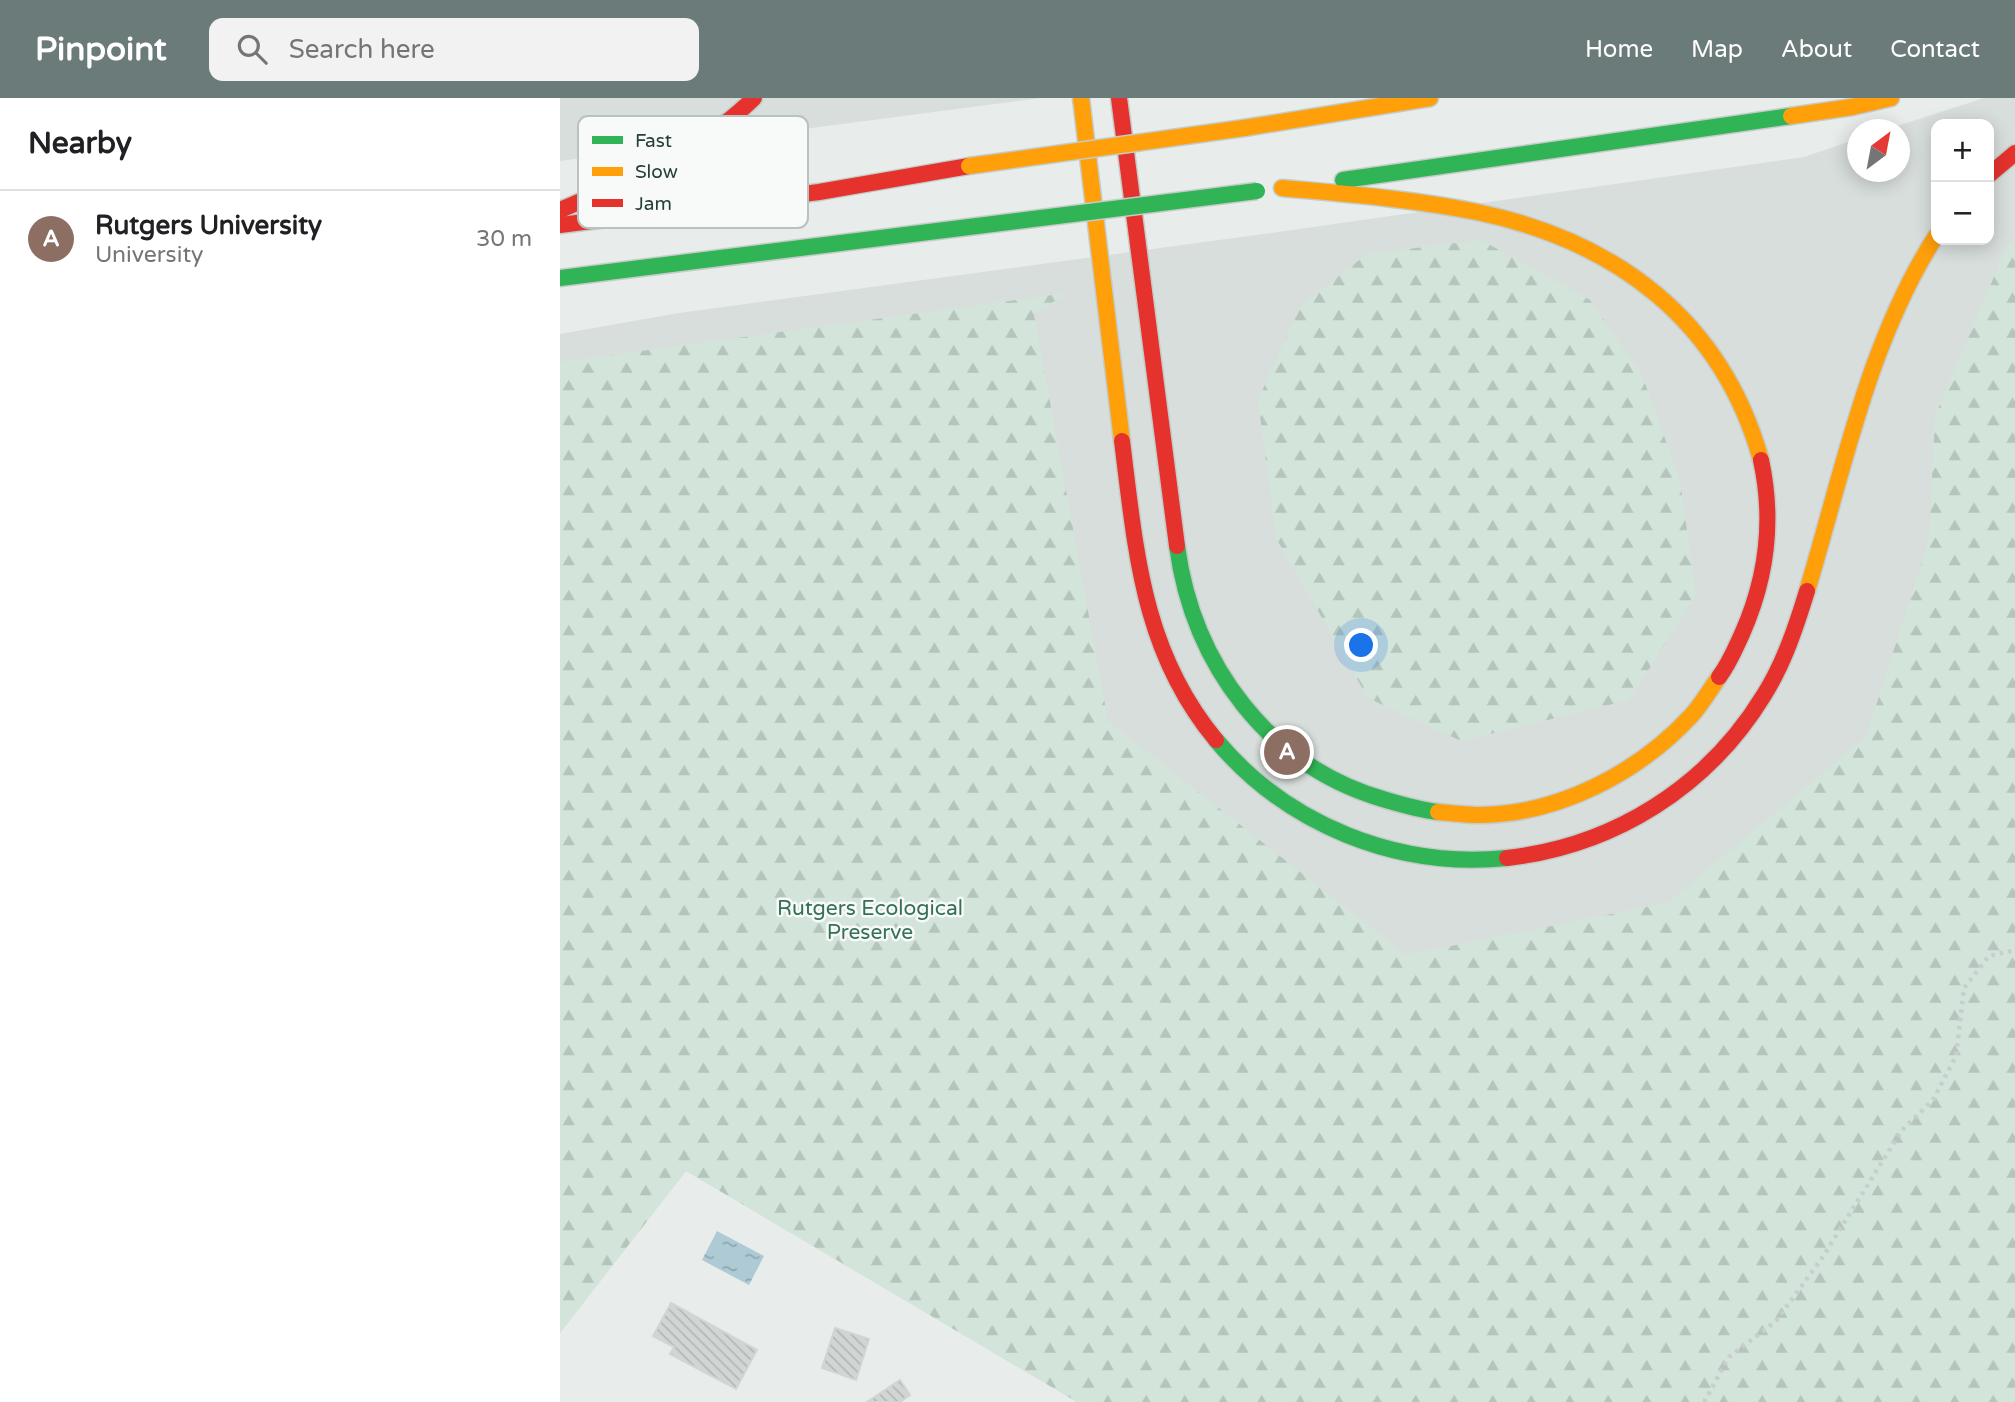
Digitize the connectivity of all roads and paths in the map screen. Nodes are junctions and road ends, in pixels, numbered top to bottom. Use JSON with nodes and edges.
{"nodes":[{"id":1,"x":754,"y":98,"type":"edge"},
{"id":2,"x":1081,"y":98,"type":"edge"},
{"id":3,"x":1119,"y":98,"type":"edge"},
{"id":4,"x":1430,"y":98,"type":"edge"},
{"id":5,"x":1891,"y":98,"type":"edge"},
{"id":6,"x":734,"y":116,"type":"edge"},
{"id":7,"x":2015,"y":153,"type":"edge"},
{"id":8,"x":1994,"y":171,"type":"edge"},
{"id":9,"x":1282,"y":188,"type":"junction"},
{"id":10,"x":808,"y":192,"type":"edge"},
{"id":11,"x":578,"y":202,"type":"edge"},
{"id":12,"x":560,"y":210,"type":"edge"},
{"id":13,"x":578,"y":223,"type":"edge"},
{"id":14,"x":560,"y":225,"type":"edge"},
{"id":15,"x":1931,"y":244,"type":"edge"},
{"id":16,"x":560,"y":278,"type":"edge"},
{"id":17,"x":2015,"y":950,"type":"edge"},
{"id":18,"x":1704,"y":1402,"type":"edge"}],
"edges":[{"from":1,"to":6,"type":"highway"},
{"from":2,"to":15,"type":"highway"},
{"from":3,"to":9,"type":"highway"},
{"from":4,"to":10,"type":"highway","bridge":true},
{"from":5,"to":9,"type":"highway"},
{"from":7,"to":8,"type":"highway"},
{"from":9,"to":16,"type":"highway","bridge":true},
{"from":11,"to":12,"type":"highway"},
{"from":13,"to":14,"type":"highway","bridge":true},
{"from":17,"to":18,"type":"path"}]}
